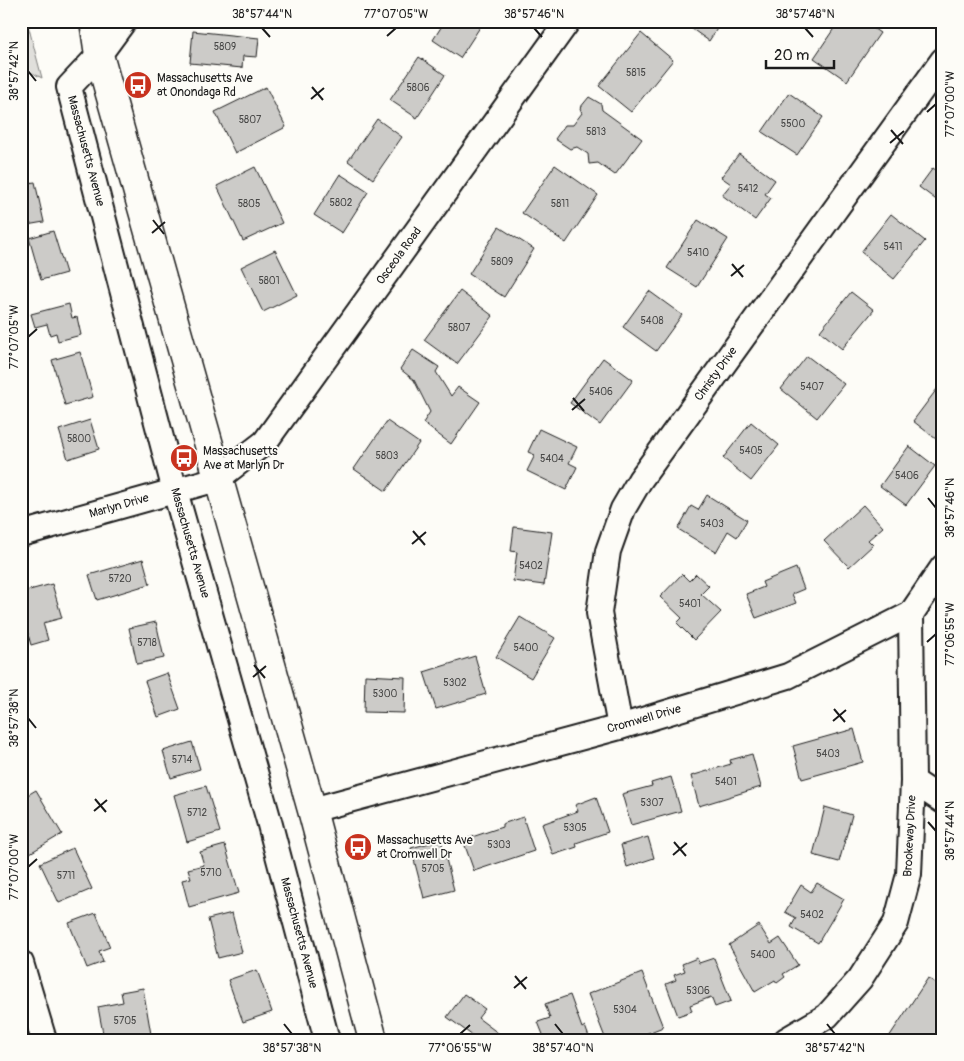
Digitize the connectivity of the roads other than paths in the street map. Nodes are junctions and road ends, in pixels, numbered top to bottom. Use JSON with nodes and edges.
{"nodes":[{"id":1,"x":94,"y":21,"type":"edge"},
{"id":2,"x":124,"y":21,"type":"edge"},
{"id":3,"x":568,"y":21,"type":"edge"},
{"id":4,"x":99,"y":55,"type":"junction"},
{"id":5,"x":943,"y":60,"type":"edge"},
{"id":6,"x":218,"y":479,"type":"junction"},
{"id":7,"x":175,"y":490,"type":"junction"},
{"id":8,"x":21,"y":534,"type":"edge"},
{"id":9,"x":943,"y":567,"type":"edge"},
{"id":10,"x":911,"y":614,"type":"junction"},
{"id":11,"x":620,"y":727,"type":"junction"},
{"id":12,"x":913,"y":781,"type":"junction"},
{"id":13,"x":943,"y":802,"type":"edge"},
{"id":14,"x":312,"y":810,"type":"junction"},
{"id":15,"x":23,"y":971,"type":"edge"},
{"id":16,"x":44,"y":1040,"type":"edge"},
{"id":17,"x":327,"y":1040,"type":"edge"},
{"id":18,"x":373,"y":1040,"type":"edge"},
{"id":19,"x":786,"y":1040,"type":"edge"}],
"edges":[{"from":1,"to":4,"type":"main road"},
{"from":2,"to":4,"type":"street"},
{"from":3,"to":6,"type":"street","name":"Osceola Road"},
{"from":4,"to":6,"type":"main road"},
{"from":4,"to":7,"type":"street","name":"Massachusetts Avenue"},
{"from":5,"to":11,"type":"street","name":"Christy Drive"},
{"from":6,"to":7,"type":"street","name":"Marlyn Drive"},
{"from":6,"to":14,"type":"main road"},
{"from":7,"to":8,"type":"street","name":"Marlyn Drive"},
{"from":7,"to":17,"type":"street","name":"Massachusetts Avenue"},
{"from":9,"to":10,"type":"street","name":"Cromwell Drive"},
{"from":10,"to":11,"type":"street","name":"Cromwell Drive"},
{"from":10,"to":12,"type":"street","name":"Brookeway Drive"},
{"from":11,"to":14,"type":"street","name":"Cromwell Drive"},
{"from":12,"to":13,"type":"street"},
{"from":12,"to":19,"type":"street","name":"Brookeway Drive"},
{"from":14,"to":18,"type":"main road"},
{"from":15,"to":16,"type":"street"}]}
